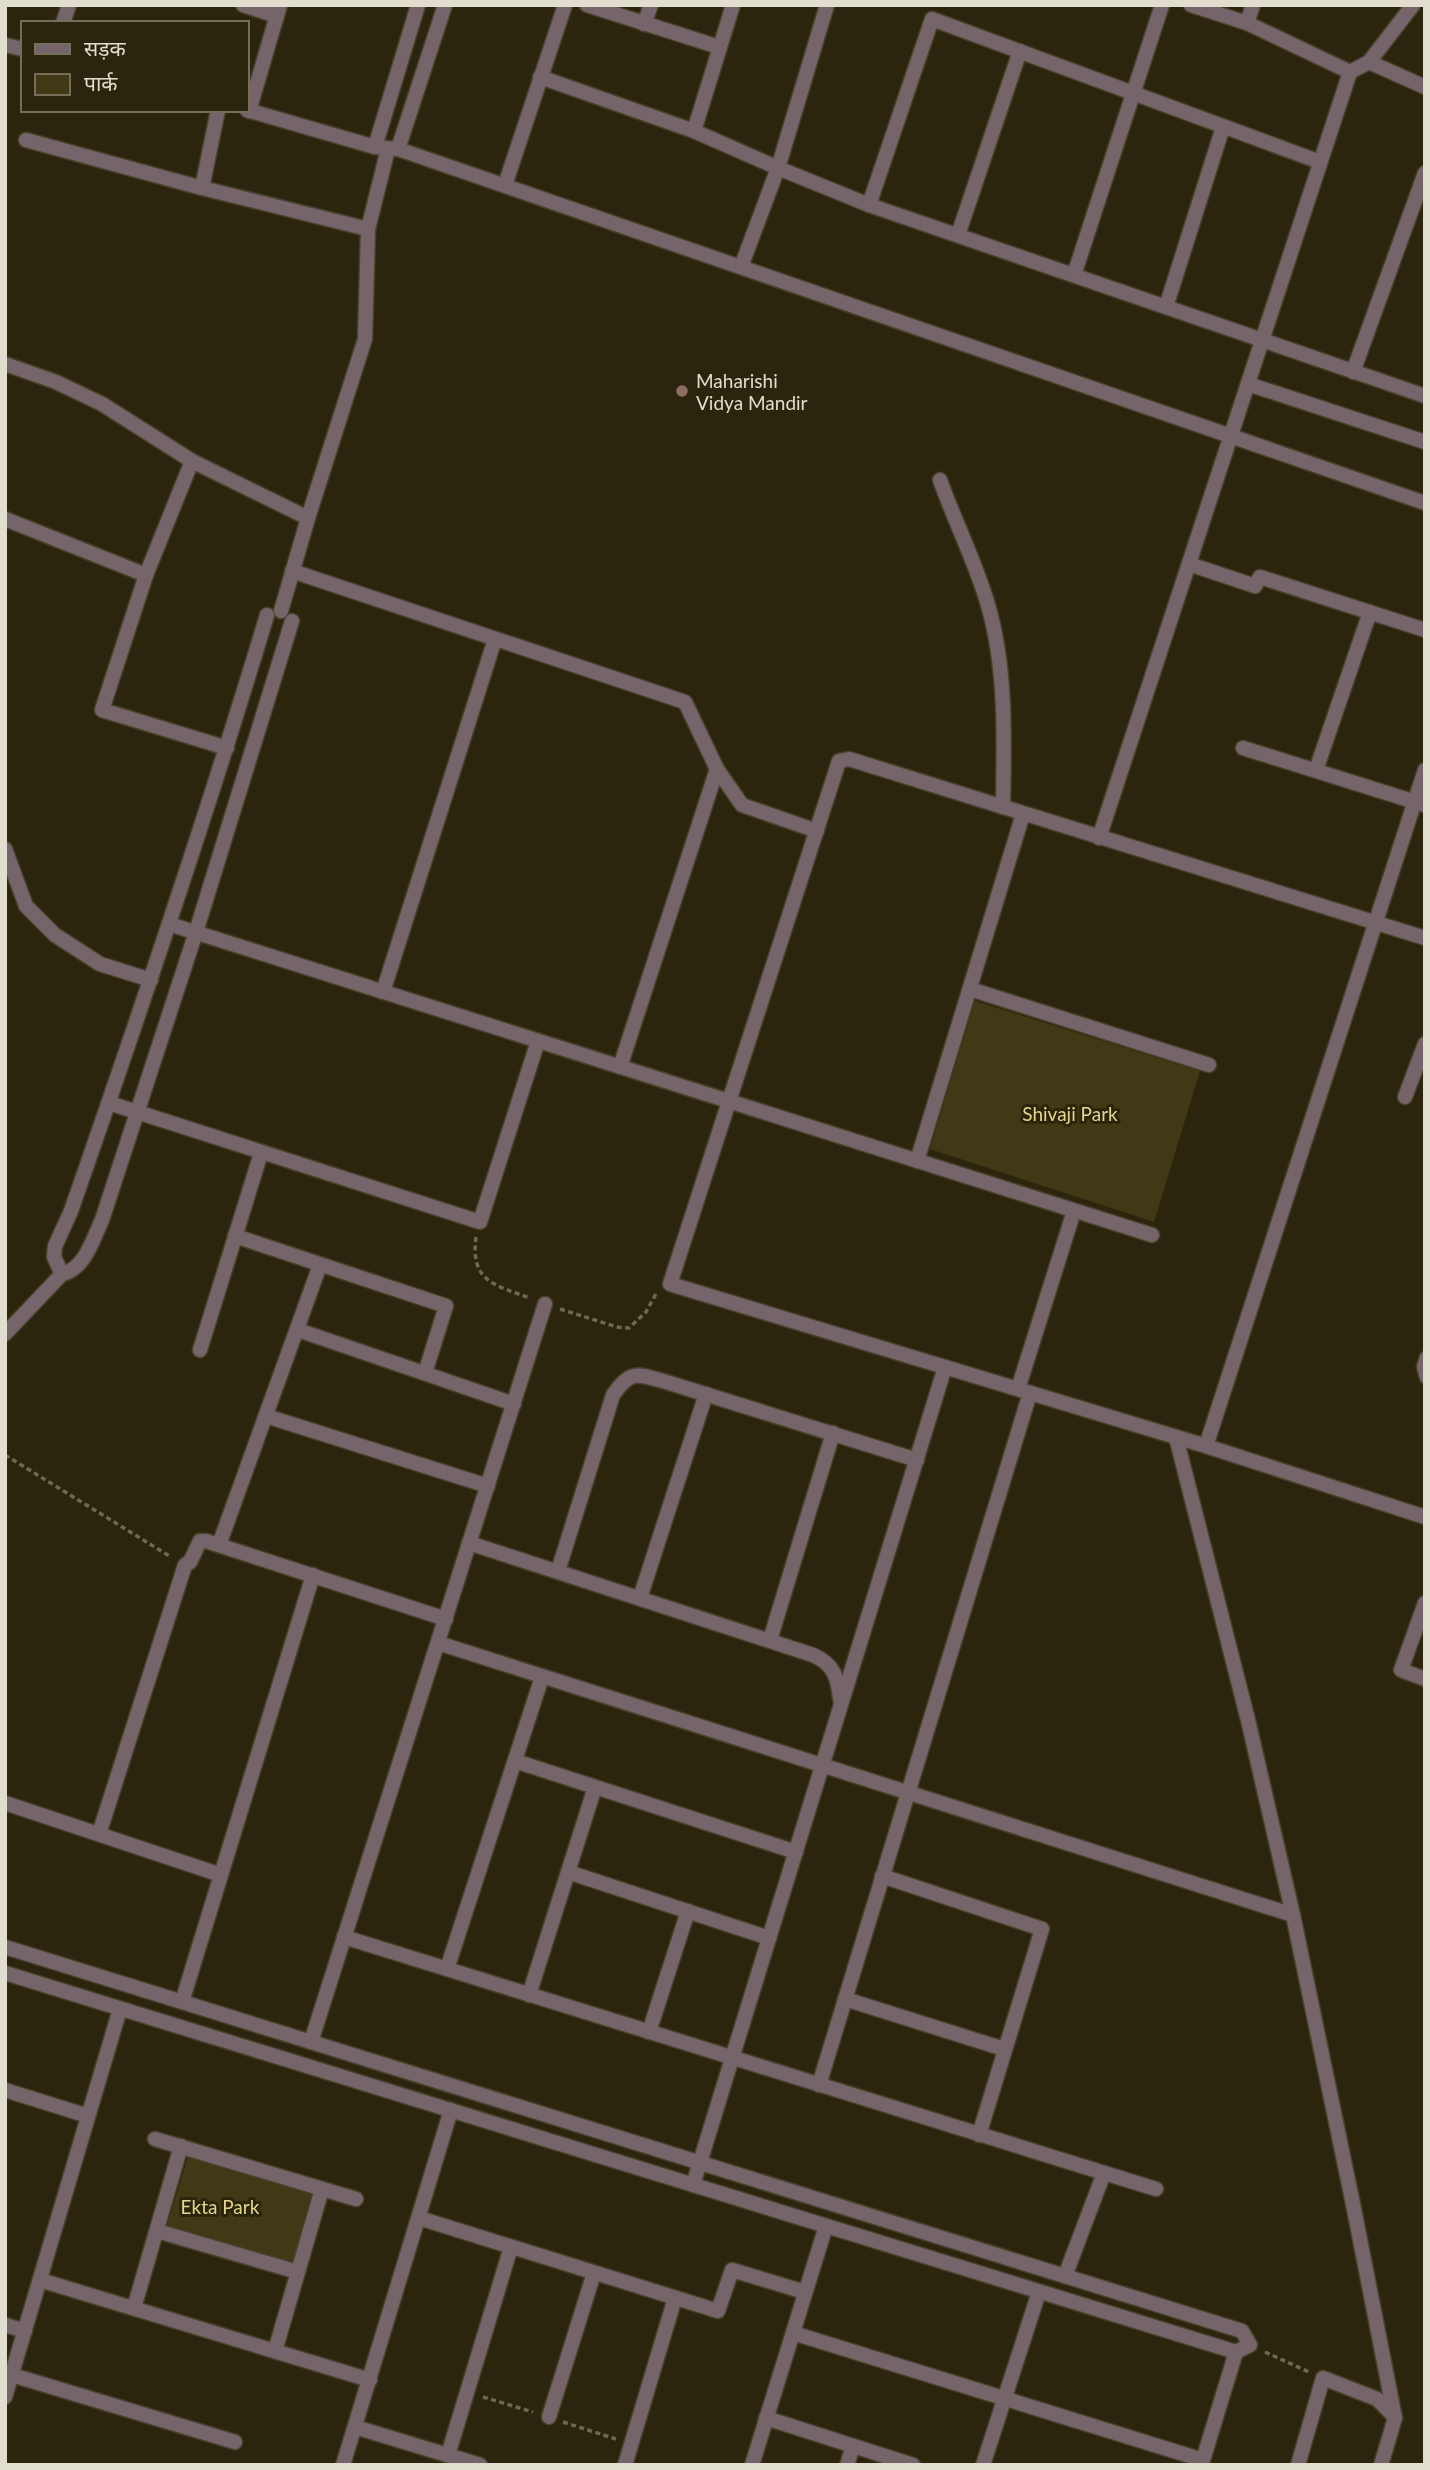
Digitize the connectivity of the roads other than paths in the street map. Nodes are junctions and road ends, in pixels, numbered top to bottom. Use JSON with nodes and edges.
{"nodes":[{"id":1,"x":243,"y":5,"type":"edge"},
{"id":2,"x":418,"y":5,"type":"edge"},
{"id":3,"x":445,"y":5,"type":"edge"},
{"id":4,"x":565,"y":5,"type":"edge"},
{"id":5,"x":587,"y":5,"type":"edge"},
{"id":6,"x":651,"y":5,"type":"edge"},
{"id":7,"x":733,"y":5,"type":"edge"},
{"id":8,"x":827,"y":5,"type":"edge"},
{"id":9,"x":1162,"y":5,"type":"edge"},
{"id":10,"x":1191,"y":5,"type":"edge"},
{"id":11,"x":1253,"y":5,"type":"edge"},
{"id":12,"x":1413,"y":5,"type":"edge"},
{"id":13,"x":279,"y":10,"type":"edge"},
{"id":14,"x":1247,"y":23,"type":"junction"},
{"id":15,"x":644,"y":24,"type":"junction"},
{"id":16,"x":719,"y":47,"type":"junction"},
{"id":17,"x":1020,"y":51,"type":"junction"},
{"id":18,"x":1368,"y":62,"type":"junction"},
{"id":19,"x":1350,"y":72,"type":"junction"},
{"id":20,"x":540,"y":77,"type":"junction"},
{"id":21,"x":1425,"y":88,"type":"edge"},
{"id":22,"x":1133,"y":93,"type":"junction"},
{"id":23,"x":248,"y":111,"type":"edge"},
{"id":24,"x":218,"y":112,"type":"edge"},
{"id":25,"x":1223,"y":127,"type":"junction"},
{"id":26,"x":694,"y":131,"type":"junction"},
{"id":27,"x":26,"y":140,"type":"dead end"},
{"id":28,"x":387,"y":148,"type":"junction"},
{"id":29,"x":1320,"y":162,"type":"junction"},
{"id":30,"x":778,"y":168,"type":"junction"},
{"id":31,"x":1423,"y":182,"type":"edge"},
{"id":32,"x":505,"y":185,"type":"junction"},
{"id":33,"x":202,"y":188,"type":"junction"},
{"id":34,"x":869,"y":205,"type":"junction"},
{"id":35,"x":368,"y":229,"type":"junction"},
{"id":36,"x":958,"y":235,"type":"junction"},
{"id":37,"x":741,"y":267,"type":"junction"},
{"id":38,"x":1074,"y":275,"type":"junction"},
{"id":39,"x":1166,"y":307,"type":"junction"},
{"id":40,"x":1262,"y":340,"type":"junction"},
{"id":41,"x":5,"y":364,"type":"edge"},
{"id":42,"x":1353,"y":372,"type":"junction"},
{"id":43,"x":1248,"y":384,"type":"junction"},
{"id":44,"x":1425,"y":396,"type":"edge"},
{"id":45,"x":1231,"y":435,"type":"junction"},
{"id":46,"x":1425,"y":442,"type":"edge"},
{"id":47,"x":192,"y":461,"type":"junction"},
{"id":48,"x":940,"y":480,"type":"dead end"},
{"id":49,"x":1425,"y":503,"type":"edge"},
{"id":50,"x":308,"y":517,"type":"junction"},
{"id":51,"x":5,"y":519,"type":"edge"},
{"id":52,"x":1189,"y":564,"type":"junction"},
{"id":53,"x":292,"y":571,"type":"junction"},
{"id":54,"x":146,"y":575,"type":"junction"},
{"id":55,"x":1370,"y":612,"type":"junction"},
{"id":56,"x":280,"y":616,"type":"junction"},
{"id":57,"x":1425,"y":630,"type":"edge"},
{"id":58,"x":495,"y":639,"type":"junction"},
{"id":59,"x":227,"y":748,"type":"junction"},
{"id":60,"x":1243,"y":748,"type":"dead end"},
{"id":61,"x":718,"y":769,"type":"junction"},
{"id":62,"x":1316,"y":770,"type":"junction"},
{"id":63,"x":1425,"y":770,"type":"edge"},
{"id":64,"x":1420,"y":804,"type":"edge"},
{"id":65,"x":1003,"y":807,"type":"junction"},
{"id":66,"x":1023,"y":814,"type":"junction"},
{"id":67,"x":817,"y":831,"type":"junction"},
{"id":68,"x":1099,"y":838,"type":"junction"},
{"id":69,"x":5,"y":849,"type":"edge"},
{"id":70,"x":1375,"y":923,"type":"junction"},
{"id":71,"x":169,"y":924,"type":"junction"},
{"id":72,"x":196,"y":932,"type":"junction"},
{"id":73,"x":1425,"y":938,"type":"edge"},
{"id":74,"x":151,"y":979,"type":"junction"},
{"id":75,"x":970,"y":989,"type":"junction"},
{"id":76,"x":383,"y":992,"type":"junction"},
{"id":77,"x":538,"y":1041,"type":"junction"},
{"id":78,"x":1425,"y":1044,"type":"edge"},
{"id":79,"x":1209,"y":1065,"type":"dead end"},
{"id":80,"x":620,"y":1067,"type":"junction"},
{"id":81,"x":1405,"y":1097,"type":"dead end"},
{"id":82,"x":729,"y":1101,"type":"junction"},
{"id":83,"x":109,"y":1103,"type":"junction"},
{"id":84,"x":138,"y":1113,"type":"junction"},
{"id":85,"x":261,"y":1153,"type":"junction"},
{"id":86,"x":918,"y":1161,"type":"junction"},
{"id":87,"x":1074,"y":1211,"type":"junction"},
{"id":88,"x":1152,"y":1235,"type":"dead end"},
{"id":89,"x":235,"y":1236,"type":"junction"},
{"id":90,"x":320,"y":1265,"type":"junction"},
{"id":91,"x":62,"y":1273,"type":"junction"},
{"id":92,"x":545,"y":1304,"type":"road end"},
{"id":93,"x":298,"y":1330,"type":"junction"},
{"id":94,"x":5,"y":1334,"type":"edge"},
{"id":95,"x":200,"y":1350,"type":"dead end"},
{"id":96,"x":1425,"y":1357,"type":"edge"},
{"id":97,"x":946,"y":1367,"type":"junction"},
{"id":98,"x":425,"y":1373,"type":"junction"},
{"id":99,"x":1425,"y":1378,"type":"edge"},
{"id":100,"x":1024,"y":1391,"type":"junction"},
{"id":101,"x":706,"y":1394,"type":"junction"},
{"id":102,"x":513,"y":1404,"type":"junction"},
{"id":103,"x":266,"y":1416,"type":"junction"},
{"id":104,"x":833,"y":1433,"type":"junction"},
{"id":105,"x":1176,"y":1437,"type":"junction"},
{"id":106,"x":1206,"y":1446,"type":"junction"},
{"id":107,"x":917,"y":1460,"type":"junction"},
{"id":108,"x":488,"y":1486,"type":"junction"},
{"id":109,"x":1425,"y":1517,"type":"edge"},
{"id":110,"x":469,"y":1544,"type":"junction"},
{"id":111,"x":219,"y":1545,"type":"junction"},
{"id":112,"x":558,"y":1571,"type":"junction"},
{"id":113,"x":313,"y":1575,"type":"junction"},
{"id":114,"x":640,"y":1598,"type":"junction"},
{"id":115,"x":1425,"y":1603,"type":"edge"},
{"id":116,"x":446,"y":1619,"type":"junction"},
{"id":117,"x":770,"y":1640,"type":"junction"},
{"id":118,"x":438,"y":1643,"type":"junction"},
{"id":119,"x":542,"y":1677,"type":"junction"},
{"id":120,"x":1425,"y":1679,"type":"edge"},
{"id":121,"x":840,"y":1708,"type":"junction"},
{"id":122,"x":515,"y":1761,"type":"junction"},
{"id":123,"x":822,"y":1766,"type":"junction"},
{"id":124,"x":595,"y":1787,"type":"junction"},
{"id":125,"x":908,"y":1793,"type":"junction"},
{"id":126,"x":5,"y":1803,"type":"edge"},
{"id":127,"x":99,"y":1834,"type":"junction"},
{"id":128,"x":796,"y":1852,"type":"junction"},
{"id":129,"x":568,"y":1872,"type":"junction"},
{"id":130,"x":221,"y":1875,"type":"junction"},
{"id":131,"x":882,"y":1876,"type":"junction"},
{"id":132,"x":688,"y":1911,"type":"junction"},
{"id":133,"x":1293,"y":1915,"type":"junction"},
{"id":134,"x":344,"y":1937,"type":"junction"},
{"id":135,"x":769,"y":1938,"type":"junction"},
{"id":136,"x":5,"y":1947,"type":"edge"},
{"id":137,"x":447,"y":1969,"type":"junction"},
{"id":138,"x":5,"y":1973,"type":"edge"},
{"id":139,"x":530,"y":1995,"type":"junction"},
{"id":140,"x":845,"y":1999,"type":"junction"},
{"id":141,"x":182,"y":2002,"type":"junction"},
{"id":142,"x":120,"y":2009,"type":"junction"},
{"id":143,"x":649,"y":2032,"type":"junction"},
{"id":144,"x":311,"y":2042,"type":"junction"},
{"id":145,"x":1004,"y":2049,"type":"junction"},
{"id":146,"x":733,"y":2058,"type":"junction"},
{"id":147,"x":819,"y":2085,"type":"junction"},
{"id":148,"x":5,"y":2090,"type":"edge"},
{"id":149,"x":451,"y":2110,"type":"junction"},
{"id":150,"x":88,"y":2116,"type":"junction"},
{"id":151,"x":979,"y":2134,"type":"junction"},
{"id":152,"x":155,"y":2138,"type":"dead end"},
{"id":153,"x":181,"y":2146,"type":"junction"},
{"id":154,"x":700,"y":2163,"type":"junction"},
{"id":155,"x":1104,"y":2173,"type":"junction"},
{"id":156,"x":693,"y":2185,"type":"junction"},
{"id":157,"x":323,"y":2189,"type":"junction"},
{"id":158,"x":1156,"y":2189,"type":"dead end"},
{"id":159,"x":356,"y":2199,"type":"dead end"},
{"id":160,"x":419,"y":2218,"type":"junction"},
{"id":161,"x":826,"y":2226,"type":"junction"},
{"id":162,"x":157,"y":2231,"type":"junction"},
{"id":163,"x":511,"y":2247,"type":"junction"},
{"id":164,"x":298,"y":2272,"type":"junction"},
{"id":165,"x":594,"y":2273,"type":"junction"},
{"id":166,"x":1065,"y":2276,"type":"junction"},
{"id":167,"x":40,"y":2280,"type":"junction"},
{"id":168,"x":805,"y":2292,"type":"junction"},
{"id":169,"x":1039,"y":2292,"type":"junction"},
{"id":170,"x":675,"y":2298,"type":"junction"},
{"id":171,"x":134,"y":2308,"type":"junction"},
{"id":172,"x":5,"y":2325,"type":"edge"},
{"id":173,"x":25,"y":2331,"type":"junction"},
{"id":174,"x":793,"y":2333,"type":"junction"},
{"id":175,"x":275,"y":2351,"type":"junction"},
{"id":176,"x":1236,"y":2352,"type":"junction"},
{"id":177,"x":12,"y":2375,"type":"junction"},
{"id":178,"x":370,"y":2380,"type":"junction"},
{"id":179,"x":5,"y":2397,"type":"edge"},
{"id":180,"x":1004,"y":2399,"type":"junction"},
{"id":181,"x":549,"y":2417,"type":"dead end"},
{"id":182,"x":766,"y":2418,"type":"junction"},
{"id":183,"x":1395,"y":2418,"type":"junction"},
{"id":184,"x":355,"y":2427,"type":"junction"},
{"id":185,"x":235,"y":2442,"type":"dead end"},
{"id":186,"x":853,"y":2446,"type":"junction"},
{"id":187,"x":448,"y":2455,"type":"junction"},
{"id":188,"x":1203,"y":2462,"type":"edge"},
{"id":189,"x":343,"y":2465,"type":"edge"},
{"id":190,"x":480,"y":2465,"type":"edge"},
{"id":191,"x":625,"y":2465,"type":"edge"},
{"id":192,"x":752,"y":2465,"type":"edge"},
{"id":193,"x":848,"y":2465,"type":"edge"},
{"id":194,"x":913,"y":2465,"type":"edge"},
{"id":195,"x":983,"y":2465,"type":"edge"},
{"id":196,"x":1298,"y":2465,"type":"edge"},
{"id":197,"x":1381,"y":2465,"type":"edge"}],
"edges":[{"from":1,"to":13,"type":"street"},
{"from":2,"to":28,"type":"street"},
{"from":3,"to":28,"type":"street"},
{"from":4,"to":20,"type":"street"},
{"from":5,"to":15,"type":"street"},
{"from":6,"to":15,"type":"street"},
{"from":7,"to":16,"type":"street"},
{"from":8,"to":30,"type":"street"},
{"from":9,"to":22,"type":"street"},
{"from":10,"to":14,"type":"street"},
{"from":11,"to":14,"type":"street"},
{"from":12,"to":18,"type":"street"},
{"from":13,"to":23,"type":"street"},
{"from":14,"to":19,"type":"street"},
{"from":15,"to":16,"type":"street"},
{"from":16,"to":26,"type":"street"},
{"from":17,"to":22,"type":"street"},
{"from":17,"to":34,"type":"street"},
{"from":17,"to":36,"type":"street"},
{"from":18,"to":19,"type":"street"},
{"from":18,"to":21,"type":"street"},
{"from":19,"to":29,"type":"street"},
{"from":20,"to":26,"type":"street"},
{"from":20,"to":32,"type":"street"},
{"from":22,"to":25,"type":"street"},
{"from":22,"to":38,"type":"street"},
{"from":23,"to":28,"type":"street"},
{"from":24,"to":33,"type":"street"},
{"from":25,"to":29,"type":"street"},
{"from":25,"to":39,"type":"street"},
{"from":26,"to":30,"type":"street"},
{"from":27,"to":33,"type":"street"},
{"from":28,"to":32,"type":"street"},
{"from":28,"to":35,"type":"street"},
{"from":29,"to":40,"type":"street"},
{"from":30,"to":34,"type":"street"},
{"from":30,"to":37,"type":"street"},
{"from":31,"to":42,"type":"street"},
{"from":32,"to":37,"type":"street"},
{"from":33,"to":35,"type":"street"},
{"from":34,"to":36,"type":"street"},
{"from":35,"to":50,"type":"street"},
{"from":36,"to":38,"type":"street"},
{"from":37,"to":45,"type":"street"},
{"from":38,"to":39,"type":"street"},
{"from":39,"to":40,"type":"street"},
{"from":40,"to":42,"type":"street"},
{"from":40,"to":43,"type":"street"},
{"from":41,"to":47,"type":"street"},
{"from":42,"to":44,"type":"street"},
{"from":43,"to":45,"type":"street"},
{"from":43,"to":46,"type":"street"},
{"from":45,"to":49,"type":"street"},
{"from":45,"to":52,"type":"street"},
{"from":47,"to":50,"type":"street"},
{"from":47,"to":54,"type":"street"},
{"from":48,"to":65,"type":"street"},
{"from":50,"to":53,"type":"street"},
{"from":51,"to":54,"type":"street"},
{"from":52,"to":55,"type":"street"},
{"from":52,"to":68,"type":"street"},
{"from":53,"to":56,"type":"street"},
{"from":53,"to":58,"type":"street"},
{"from":54,"to":59,"type":"street"},
{"from":55,"to":57,"type":"street"},
{"from":55,"to":62,"type":"street"},
{"from":56,"to":59,"type":"street"},
{"from":56,"to":72,"type":"street"},
{"from":58,"to":61,"type":"street"},
{"from":58,"to":76,"type":"street"},
{"from":59,"to":71,"type":"street"},
{"from":60,"to":62,"type":"street"},
{"from":61,"to":67,"type":"street"},
{"from":61,"to":80,"type":"street"},
{"from":62,"to":64,"type":"street"},
{"from":63,"to":64,"type":"street"},
{"from":64,"to":70,"type":"street"},
{"from":65,"to":66,"type":"street"},
{"from":65,"to":67,"type":"street"},
{"from":66,"to":68,"type":"street"},
{"from":66,"to":75,"type":"street"},
{"from":67,"to":82,"type":"street"},
{"from":68,"to":70,"type":"street"},
{"from":69,"to":74,"type":"street"},
{"from":70,"to":73,"type":"street"},
{"from":70,"to":106,"type":"street"},
{"from":71,"to":72,"type":"street"},
{"from":71,"to":74,"type":"street"},
{"from":72,"to":76,"type":"street"},
{"from":72,"to":84,"type":"street"},
{"from":74,"to":83,"type":"street"},
{"from":75,"to":79,"type":"street"},
{"from":75,"to":86,"type":"street"},
{"from":76,"to":77,"type":"street"},
{"from":77,"to":80,"type":"street"},
{"from":77,"to":85,"type":"street"},
{"from":78,"to":81,"type":"street"},
{"from":80,"to":82,"type":"street"},
{"from":82,"to":86,"type":"street"},
{"from":82,"to":97,"type":"street"},
{"from":83,"to":84,"type":"street"},
{"from":83,"to":91,"type":"street"},
{"from":84,"to":85,"type":"street"},
{"from":84,"to":91,"type":"street"},
{"from":85,"to":89,"type":"street"},
{"from":86,"to":87,"type":"street"},
{"from":87,"to":88,"type":"street"},
{"from":87,"to":100,"type":"street"},
{"from":89,"to":90,"type":"street"},
{"from":89,"to":95,"type":"street"},
{"from":90,"to":93,"type":"street"},
{"from":90,"to":98,"type":"street"},
{"from":91,"to":94,"type":"street"},
{"from":92,"to":102,"type":"street"},
{"from":93,"to":98,"type":"street"},
{"from":93,"to":103,"type":"street"},
{"from":96,"to":99,"type":"lane"},
{"from":97,"to":100,"type":"street"},
{"from":97,"to":107,"type":"street"},
{"from":98,"to":102,"type":"street"},
{"from":100,"to":105,"type":"street"},
{"from":100,"to":125,"type":"street"},
{"from":101,"to":104,"type":"street"},
{"from":101,"to":112,"type":"street"},
{"from":101,"to":114,"type":"street"},
{"from":102,"to":108,"type":"street"},
{"from":103,"to":108,"type":"street"},
{"from":103,"to":111,"type":"street"},
{"from":104,"to":107,"type":"street"},
{"from":104,"to":117,"type":"street"},
{"from":105,"to":106,"type":"street"},
{"from":105,"to":133,"type":"street"},
{"from":106,"to":109,"type":"street"},
{"from":107,"to":121,"type":"street"},
{"from":108,"to":110,"type":"street"},
{"from":110,"to":112,"type":"street"},
{"from":110,"to":116,"type":"street"},
{"from":111,"to":113,"type":"street"},
{"from":111,"to":127,"type":"street"},
{"from":112,"to":114,"type":"street"},
{"from":113,"to":116,"type":"street"},
{"from":113,"to":130,"type":"street"},
{"from":114,"to":117,"type":"street"},
{"from":115,"to":120,"type":"street"},
{"from":116,"to":118,"type":"street"},
{"from":117,"to":121,"type":"street"},
{"from":118,"to":119,"type":"street"},
{"from":118,"to":134,"type":"street"},
{"from":119,"to":122,"type":"street"},
{"from":119,"to":123,"type":"street"},
{"from":121,"to":123,"type":"street"},
{"from":122,"to":124,"type":"street"},
{"from":122,"to":137,"type":"street"},
{"from":123,"to":125,"type":"street"},
{"from":123,"to":128,"type":"street"},
{"from":124,"to":128,"type":"street"},
{"from":124,"to":129,"type":"street"},
{"from":125,"to":131,"type":"street"},
{"from":125,"to":133,"type":"street"},
{"from":126,"to":127,"type":"street"},
{"from":127,"to":130,"type":"street"},
{"from":128,"to":135,"type":"street"},
{"from":129,"to":132,"type":"street"},
{"from":129,"to":139,"type":"street"},
{"from":130,"to":141,"type":"street"},
{"from":131,"to":140,"type":"street"},
{"from":131,"to":145,"type":"street"},
{"from":132,"to":135,"type":"street"},
{"from":132,"to":143,"type":"street"},
{"from":133,"to":183,"type":"street"},
{"from":134,"to":137,"type":"street"},
{"from":134,"to":144,"type":"street"},
{"from":135,"to":146,"type":"street"},
{"from":136,"to":141,"type":"street"},
{"from":137,"to":139,"type":"street"},
{"from":138,"to":142,"type":"street"},
{"from":139,"to":143,"type":"street"},
{"from":140,"to":145,"type":"street"},
{"from":140,"to":147,"type":"street"},
{"from":141,"to":144,"type":"street"},
{"from":142,"to":149,"type":"street"},
{"from":142,"to":150,"type":"street"},
{"from":143,"to":146,"type":"street"},
{"from":144,"to":154,"type":"street"},
{"from":145,"to":151,"type":"street"},
{"from":146,"to":147,"type":"street"},
{"from":146,"to":154,"type":"street"},
{"from":147,"to":151,"type":"street"},
{"from":148,"to":150,"type":"street"},
{"from":149,"to":156,"type":"street"},
{"from":149,"to":160,"type":"street"},
{"from":150,"to":167,"type":"street"},
{"from":151,"to":155,"type":"street"},
{"from":152,"to":153,"type":"street"},
{"from":153,"to":157,"type":"street"},
{"from":153,"to":162,"type":"street"},
{"from":154,"to":156,"type":"street"},
{"from":154,"to":166,"type":"street"},
{"from":155,"to":158,"type":"street"},
{"from":155,"to":166,"type":"street"},
{"from":156,"to":161,"type":"street"},
{"from":157,"to":159,"type":"street"},
{"from":157,"to":164,"type":"street"},
{"from":160,"to":163,"type":"street"},
{"from":160,"to":178,"type":"street"},
{"from":161,"to":168,"type":"street"},
{"from":161,"to":169,"type":"street"},
{"from":162,"to":164,"type":"street"},
{"from":162,"to":171,"type":"street"},
{"from":163,"to":165,"type":"street"},
{"from":163,"to":187,"type":"street"},
{"from":164,"to":175,"type":"street"},
{"from":165,"to":170,"type":"street"},
{"from":165,"to":181,"type":"street"},
{"from":166,"to":176,"type":"street"},
{"from":167,"to":171,"type":"street"},
{"from":167,"to":173,"type":"street"},
{"from":168,"to":170,"type":"street"},
{"from":168,"to":174,"type":"street"},
{"from":169,"to":176,"type":"street"},
{"from":169,"to":180,"type":"street"},
{"from":170,"to":191,"type":"street"},
{"from":171,"to":175,"type":"street"},
{"from":172,"to":173,"type":"street"},
{"from":173,"to":177,"type":"street"},
{"from":174,"to":180,"type":"street"},
{"from":174,"to":182,"type":"street"},
{"from":175,"to":178,"type":"street"},
{"from":176,"to":188,"type":"street"},
{"from":177,"to":179,"type":"street"},
{"from":177,"to":185,"type":"street"},
{"from":178,"to":184,"type":"street"},
{"from":180,"to":188,"type":"street"},
{"from":180,"to":195,"type":"street"},
{"from":182,"to":186,"type":"street"},
{"from":182,"to":192,"type":"street"},
{"from":183,"to":196,"type":"street"},
{"from":183,"to":197,"type":"street"},
{"from":184,"to":187,"type":"street"},
{"from":184,"to":189,"type":"street"},
{"from":186,"to":193,"type":"street"},
{"from":186,"to":194,"type":"street"},
{"from":187,"to":190,"type":"street"}]}
